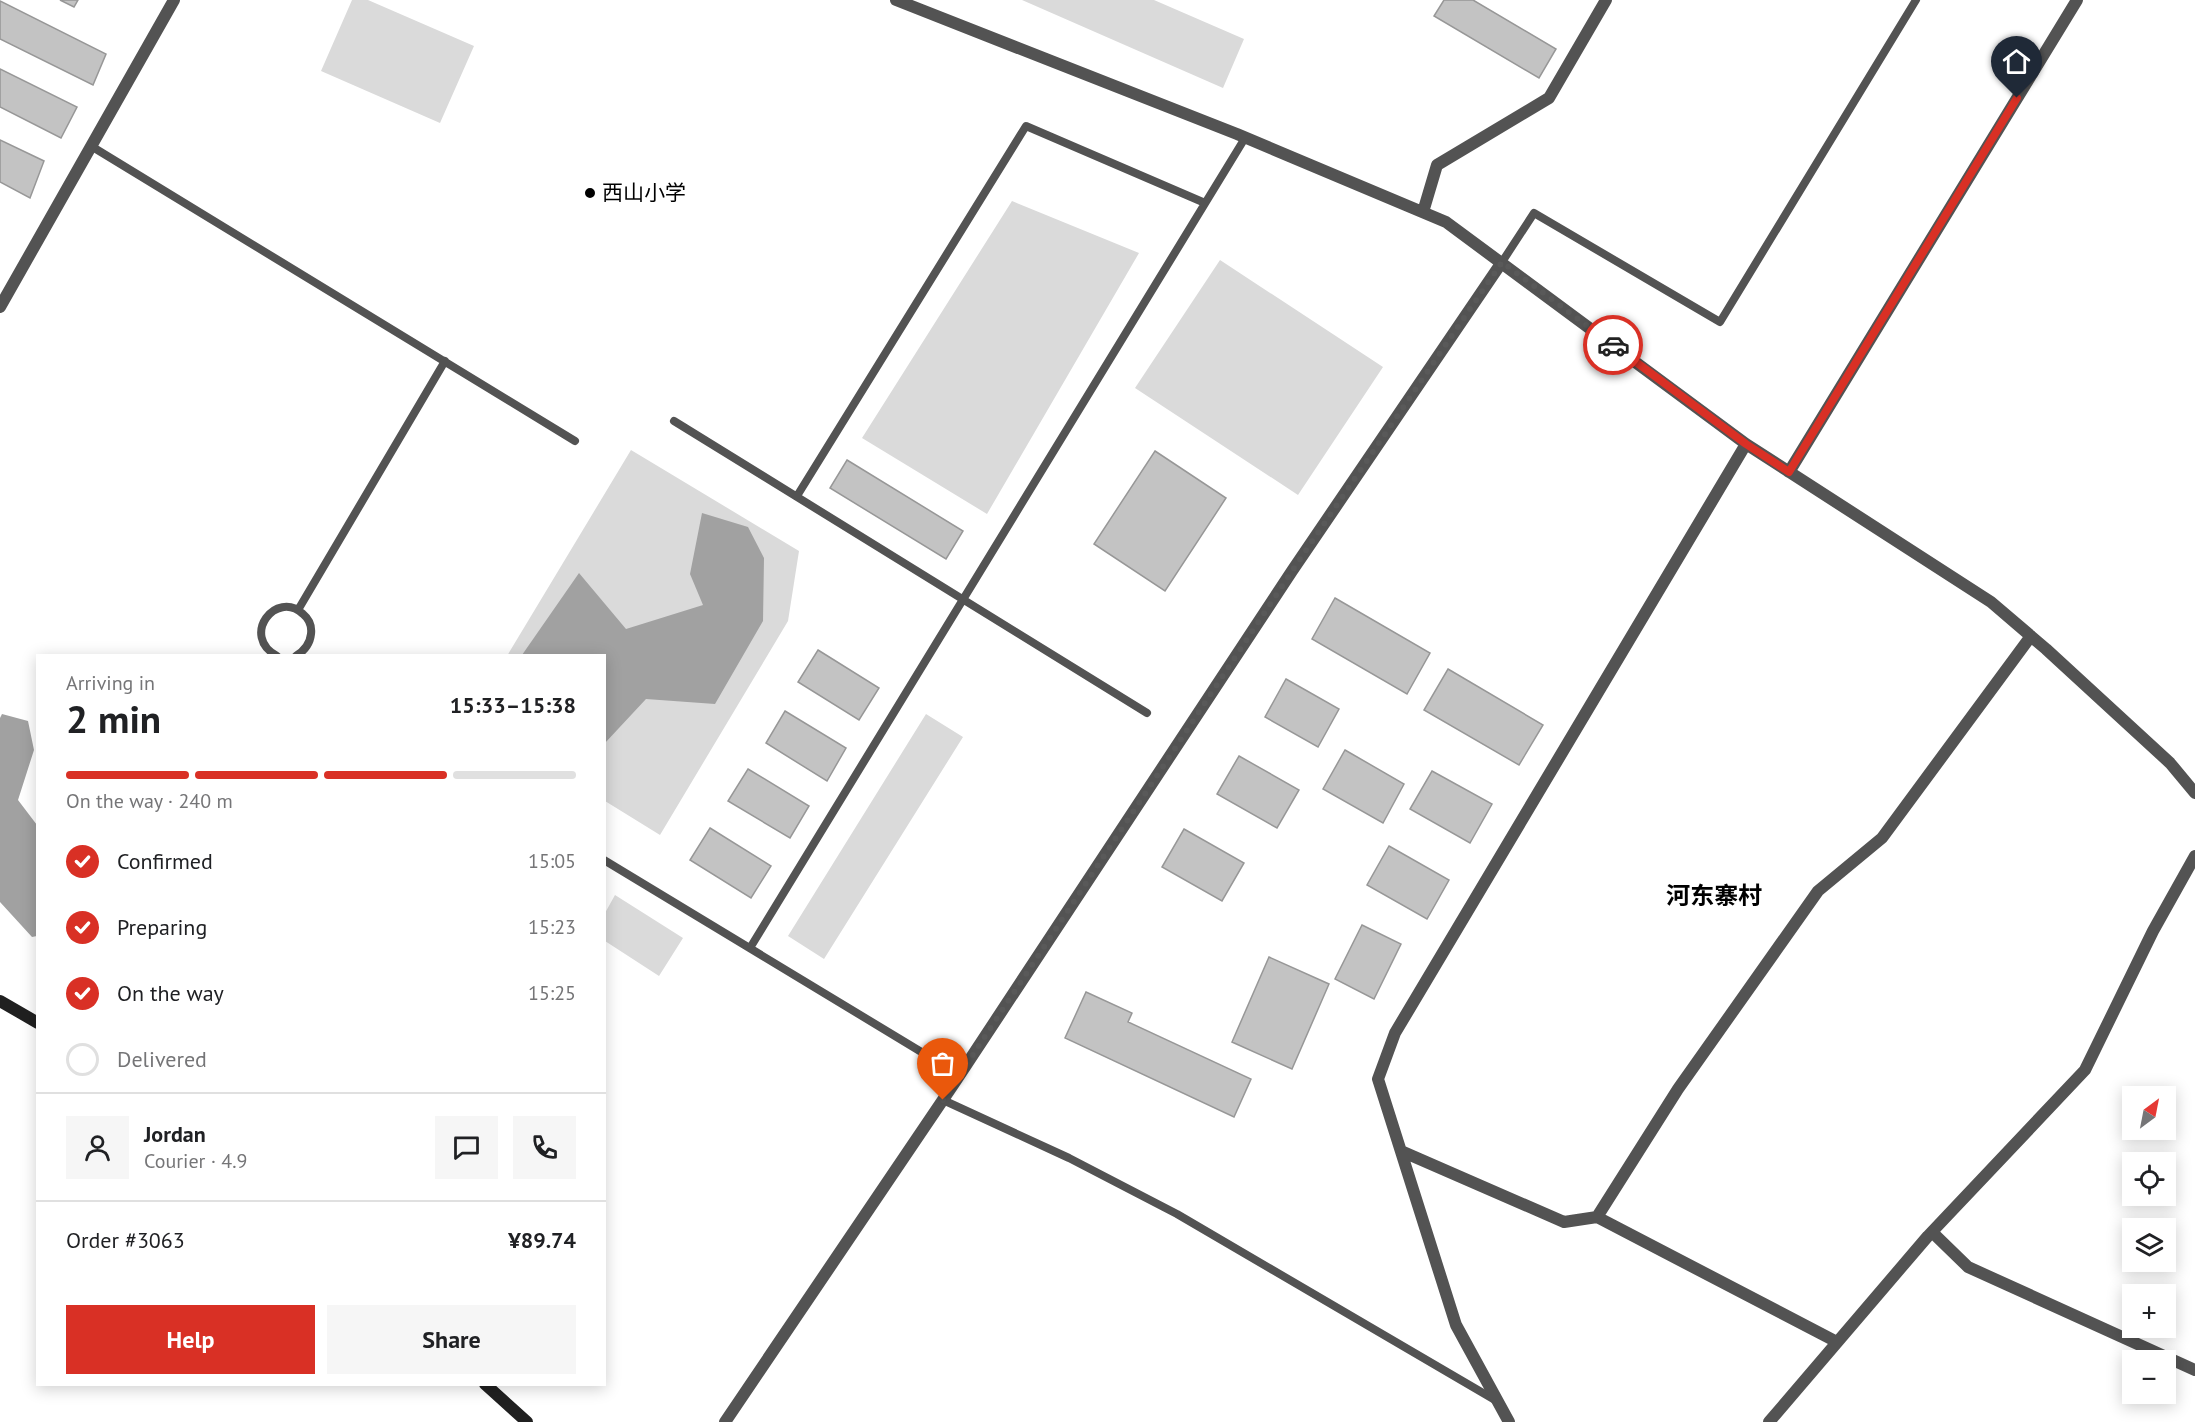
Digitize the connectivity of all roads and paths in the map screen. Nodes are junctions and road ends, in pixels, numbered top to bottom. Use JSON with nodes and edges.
{"nodes":[{"id":1,"x":174,"y":0,"type":"edge"},
{"id":2,"x":896,"y":0,"type":"edge"},
{"id":3,"x":1606,"y":0,"type":"edge"},
{"id":4,"x":1916,"y":0,"type":"edge"},
{"id":5,"x":2077,"y":0,"type":"edge"},
{"id":6,"x":1245,"y":138,"type":"junction"},
{"id":7,"x":91,"y":146,"type":"junction"},
{"id":8,"x":1205,"y":203,"type":"junction"},
{"id":9,"x":1423,"y":212,"type":"junction"},
{"id":10,"x":1502,"y":262,"type":"junction"},
{"id":11,"x":0,"y":307,"type":"edge"},
{"id":12,"x":445,"y":361,"type":"junction"},
{"id":13,"x":674,"y":421,"type":"dead end"},
{"id":14,"x":575,"y":441,"type":"dead end"},
{"id":15,"x":1746,"y":444,"type":"junction"},
{"id":16,"x":1789,"y":472,"type":"junction"},
{"id":17,"x":797,"y":496,"type":"junction"},
{"id":18,"x":963,"y":599,"type":"junction"},
{"id":19,"x":298,"y":610,"type":"junction"},
{"id":20,"x":2031,"y":636,"type":"junction"},
{"id":21,"x":274,"y":654,"type":"edge"},
{"id":22,"x":298,"y":654,"type":"edge"},
{"id":23,"x":1147,"y":713,"type":"dead end"},
{"id":24,"x":2195,"y":793,"type":"edge"},
{"id":25,"x":2195,"y":856,"type":"edge"},
{"id":26,"x":606,"y":861,"type":"edge"},
{"id":27,"x":750,"y":948,"type":"junction"},
{"id":28,"x":0,"y":1001,"type":"edge"},
{"id":29,"x":36,"y":1022,"type":"edge"},
{"id":30,"x":928,"y":1056,"type":"dead end"},
{"id":31,"x":943,"y":1100,"type":"junction"},
{"id":32,"x":1401,"y":1151,"type":"junction"},
{"id":33,"x":1597,"y":1217,"type":"junction"},
{"id":34,"x":1932,"y":1232,"type":"junction"},
{"id":35,"x":1837,"y":1342,"type":"junction"},
{"id":36,"x":2195,"y":1370,"type":"edge"},
{"id":37,"x":487,"y":1386,"type":"edge"},
{"id":38,"x":1498,"y":1401,"type":"junction"},
{"id":39,"x":527,"y":1422,"type":"edge"},
{"id":40,"x":725,"y":1422,"type":"edge"},
{"id":41,"x":1509,"y":1422,"type":"edge"},
{"id":42,"x":1769,"y":1422,"type":"edge"}],
"edges":[{"from":1,"to":7,"type":"street"},
{"from":2,"to":6,"type":"street"},
{"from":3,"to":9,"type":"street"},
{"from":4,"to":10,"type":"lane"},
{"from":5,"to":16,"type":"street"},
{"from":6,"to":8,"type":"lane"},
{"from":6,"to":9,"type":"street"},
{"from":7,"to":11,"type":"street"},
{"from":7,"to":12,"type":"lane"},
{"from":8,"to":17,"type":"lane"},
{"from":8,"to":18,"type":"lane"},
{"from":9,"to":10,"type":"street"},
{"from":10,"to":15,"type":"street"},
{"from":10,"to":31,"type":"street"},
{"from":12,"to":14,"type":"lane"},
{"from":12,"to":19,"type":"lane"},
{"from":13,"to":17,"type":"lane"},
{"from":15,"to":16,"type":"street"},
{"from":15,"to":32,"type":"street"},
{"from":16,"to":20,"type":"street"},
{"from":17,"to":18,"type":"lane"},
{"from":18,"to":23,"type":"lane"},
{"from":18,"to":27,"type":"lane"},
{"from":19,"to":21,"type":"lane"},
{"from":19,"to":22,"type":"lane"},
{"from":20,"to":24,"type":"street"},
{"from":20,"to":33,"type":"street"},
{"from":25,"to":34,"type":"street"},
{"from":26,"to":27,"type":"lane"},
{"from":27,"to":30,"type":"lane"},
{"from":28,"to":29,"type":"main road"},
{"from":31,"to":38,"type":"lane"},
{"from":31,"to":40,"type":"street"},
{"from":32,"to":33,"type":"street"},
{"from":32,"to":38,"type":"street"},
{"from":33,"to":35,"type":"street"},
{"from":34,"to":35,"type":"street"},
{"from":34,"to":36,"type":"street"},
{"from":35,"to":42,"type":"street"},
{"from":37,"to":39,"type":"main road"},
{"from":38,"to":41,"type":"street"}]}
